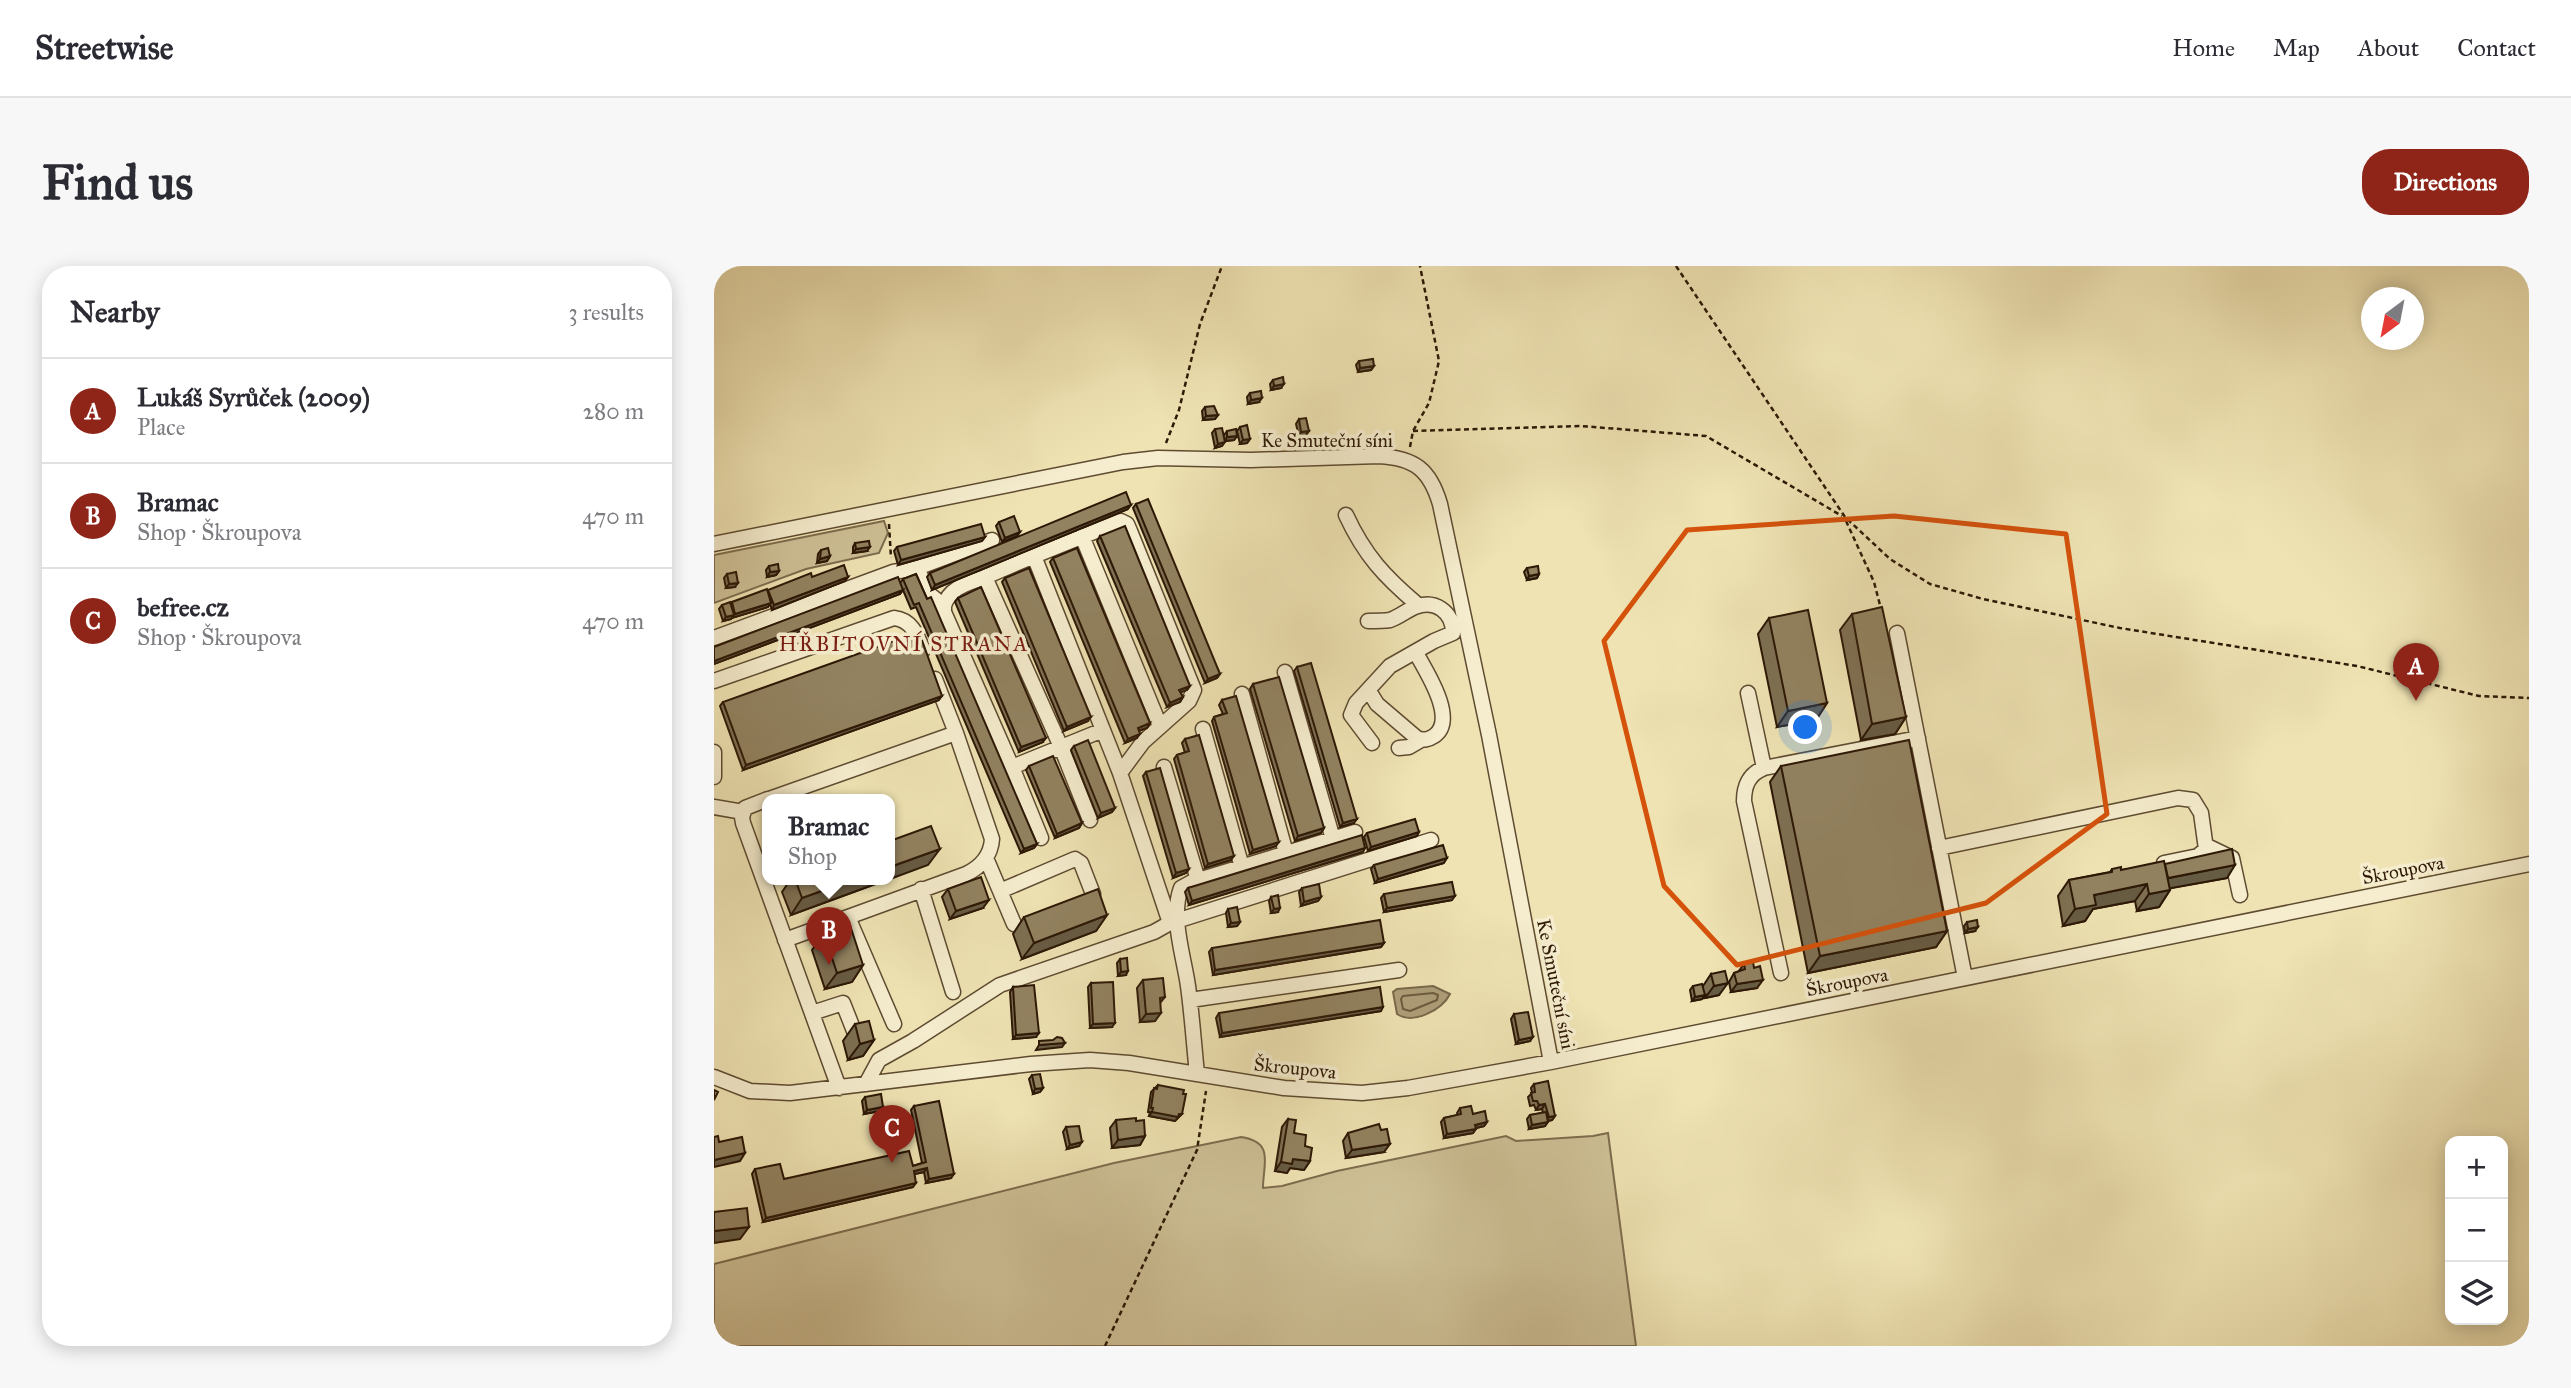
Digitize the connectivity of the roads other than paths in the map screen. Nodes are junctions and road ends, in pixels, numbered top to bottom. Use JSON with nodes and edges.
{"nodes":[{"id":1,"x":1346,"y":515,"type":"dead end"},
{"id":2,"x":1082,"y":536,"type":"junction"},
{"id":3,"x":992,"y":540,"type":"dead end"},
{"id":4,"x":714,"y":544,"type":"edge"},
{"id":5,"x":1034,"y":556,"type":"junction"},
{"id":6,"x":917,"y":568,"type":"junction"},
{"id":7,"x":985,"y":577,"type":"junction"},
{"id":8,"x":944,"y":606,"type":"junction"},
{"id":9,"x":1418,"y":606,"type":"junction"},
{"id":10,"x":1368,"y":621,"type":"dead end"},
{"id":11,"x":1454,"y":633,"type":"junction"},
{"id":12,"x":1897,"y":633,"type":"road end"},
{"id":13,"x":714,"y":638,"type":"edge"},
{"id":14,"x":1470,"y":643,"type":"junction"},
{"id":15,"x":1416,"y":653,"type":"junction"},
{"id":16,"x":1285,"y":673,"type":"dead end"},
{"id":17,"x":714,"y":681,"type":"edge"},
{"id":18,"x":1369,"y":691,"type":"junction"},
{"id":19,"x":1748,"y":693,"type":"dead end"},
{"id":20,"x":1242,"y":694,"type":"dead end"},
{"id":21,"x":1160,"y":726,"type":"junction"},
{"id":22,"x":1203,"y":729,"type":"dead end"},
{"id":23,"x":1103,"y":730,"type":"junction"},
{"id":24,"x":956,"y":733,"type":"junction"},
{"id":25,"x":1918,"y":738,"type":"junction"},
{"id":26,"x":1421,"y":740,"type":"junction"},
{"id":27,"x":1372,"y":743,"type":"dead end"},
{"id":28,"x":1061,"y":747,"type":"junction"},
{"id":29,"x":1399,"y":748,"type":"dead end"},
{"id":30,"x":714,"y":752,"type":"edge"},
{"id":31,"x":1012,"y":767,"type":"junction"},
{"id":32,"x":1164,"y":767,"type":"dead end"},
{"id":33,"x":1764,"y":768,"type":"junction"},
{"id":34,"x":1120,"y":774,"type":"junction"},
{"id":35,"x":714,"y":777,"type":"edge"},
{"id":36,"x":783,"y":794,"type":"edge"},
{"id":37,"x":762,"y":802,"type":"edge"},
{"id":38,"x":714,"y":807,"type":"edge"},
{"id":39,"x":743,"y":812,"type":"junction"},
{"id":40,"x":1090,"y":820,"type":"dead end"},
{"id":41,"x":1355,"y":832,"type":"dead end"},
{"id":42,"x":1041,"y":838,"type":"dead end"},
{"id":43,"x":1333,"y":839,"type":"junction"},
{"id":44,"x":1431,"y":840,"type":"dead end"},
{"id":45,"x":2207,"y":846,"type":"junction"},
{"id":46,"x":1939,"y":848,"type":"junction"},
{"id":47,"x":1286,"y":853,"type":"junction"},
{"id":48,"x":986,"y":858,"type":"junction"},
{"id":49,"x":2164,"y":863,"type":"edge"},
{"id":50,"x":2529,"y":864,"type":"edge"},
{"id":51,"x":1242,"y":867,"type":"junction"},
{"id":52,"x":762,"y":876,"type":"edge"},
{"id":53,"x":1198,"y":880,"type":"junction"},
{"id":54,"x":765,"y":885,"type":"edge"},
{"id":55,"x":921,"y":890,"type":"junction"},
{"id":56,"x":1000,"y":891,"type":"junction"},
{"id":57,"x":1093,"y":894,"type":"edge"},
{"id":58,"x":2240,"y":895,"type":"dead end"},
{"id":59,"x":848,"y":917,"type":"junction"},
{"id":60,"x":1174,"y":921,"type":"junction"},
{"id":61,"x":1014,"y":924,"type":"dead end"},
{"id":62,"x":785,"y":940,"type":"junction"},
{"id":63,"x":1399,"y":970,"type":"dead end"},
{"id":64,"x":1781,"y":972,"type":"dead end"},
{"id":65,"x":1965,"y":978,"type":"junction"},
{"id":66,"x":953,"y":992,"type":"dead end"},
{"id":67,"x":1190,"y":1000,"type":"junction"},
{"id":68,"x":811,"y":1013,"type":"junction"},
{"id":69,"x":894,"y":1024,"type":"dead end"},
{"id":70,"x":854,"y":1031,"type":"edge"},
{"id":71,"x":1551,"y":1062,"type":"junction"},
{"id":72,"x":1203,"y":1075,"type":"junction"},
{"id":73,"x":714,"y":1077,"type":"edge"},
{"id":74,"x":866,"y":1084,"type":"junction"},
{"id":75,"x":839,"y":1088,"type":"junction"}],
"edges":[{"from":1,"to":9,"type":"street"},
{"from":2,"to":5,"type":"street"},
{"from":2,"to":21,"type":"street"},
{"from":2,"to":21,"type":"street"},
{"from":3,"to":6,"type":"street"},
{"from":4,"to":14,"type":"street","name":"Ke Smuteční síni"},
{"from":5,"to":7,"type":"street"},
{"from":5,"to":23,"type":"street"},
{"from":6,"to":8,"type":"street"},
{"from":6,"to":13,"type":"street"},
{"from":7,"to":8,"type":"street"},
{"from":7,"to":28,"type":"street"},
{"from":8,"to":31,"type":"street"},
{"from":9,"to":10,"type":"street"},
{"from":9,"to":11,"type":"street"},
{"from":11,"to":14,"type":"street"},
{"from":11,"to":15,"type":"street"},
{"from":12,"to":25,"type":"street"},
{"from":14,"to":71,"type":"street","name":"Ke Smuteční síni"},
{"from":15,"to":18,"type":"street"},
{"from":15,"to":26,"type":"street"},
{"from":16,"to":43,"type":"street"},
{"from":17,"to":24,"type":"street"},
{"from":18,"to":26,"type":"street"},
{"from":18,"to":27,"type":"street"},
{"from":19,"to":33,"type":"street"},
{"from":20,"to":47,"type":"street"},
{"from":21,"to":34,"type":"street"},
{"from":22,"to":51,"type":"street"},
{"from":23,"to":28,"type":"street"},
{"from":23,"to":34,"type":"street"},
{"from":24,"to":36,"type":"street"},
{"from":24,"to":48,"type":"street"},
{"from":25,"to":33,"type":"street"},
{"from":25,"to":46,"type":"street"},
{"from":26,"to":29,"type":"street"},
{"from":28,"to":31,"type":"street"},
{"from":28,"to":40,"type":"street"},
{"from":30,"to":35,"type":"street"},
{"from":31,"to":42,"type":"street"},
{"from":32,"to":53,"type":"street"},
{"from":33,"to":64,"type":"street"},
{"from":34,"to":60,"type":"street"},
{"from":37,"to":39,"type":"street"},
{"from":38,"to":39,"type":"street"},
{"from":39,"to":52,"type":"street"},
{"from":41,"to":43,"type":"street"},
{"from":43,"to":47,"type":"street"},
{"from":44,"to":60,"type":"street"},
{"from":45,"to":46,"type":"street"},
{"from":45,"to":49,"type":"street"},
{"from":45,"to":58,"type":"street"},
{"from":46,"to":65,"type":"street"},
{"from":47,"to":51,"type":"street"},
{"from":48,"to":55,"type":"street"},
{"from":48,"to":56,"type":"street"},
{"from":50,"to":65,"type":"street","name":"Škroupova"},
{"from":51,"to":53,"type":"street"},
{"from":53,"to":60,"type":"street"},
{"from":54,"to":62,"type":"street"},
{"from":55,"to":59,"type":"street"},
{"from":55,"to":66,"type":"street"},
{"from":56,"to":57,"type":"street"},
{"from":56,"to":61,"type":"street"},
{"from":59,"to":62,"type":"street"},
{"from":59,"to":69,"type":"street"},
{"from":60,"to":67,"type":"street"},
{"from":60,"to":74,"type":"street"},
{"from":62,"to":68,"type":"street"},
{"from":63,"to":67,"type":"street"},
{"from":65,"to":71,"type":"street","name":"Škroupova"},
{"from":67,"to":72,"type":"street"},
{"from":68,"to":70,"type":"street"},
{"from":68,"to":75,"type":"street"},
{"from":71,"to":72,"type":"street","name":"Škroupova"},
{"from":72,"to":74,"type":"street","name":"Škroupova"},
{"from":73,"to":75,"type":"street","name":"Škroupova"},
{"from":74,"to":75,"type":"street","name":"Škroupova"}]}
